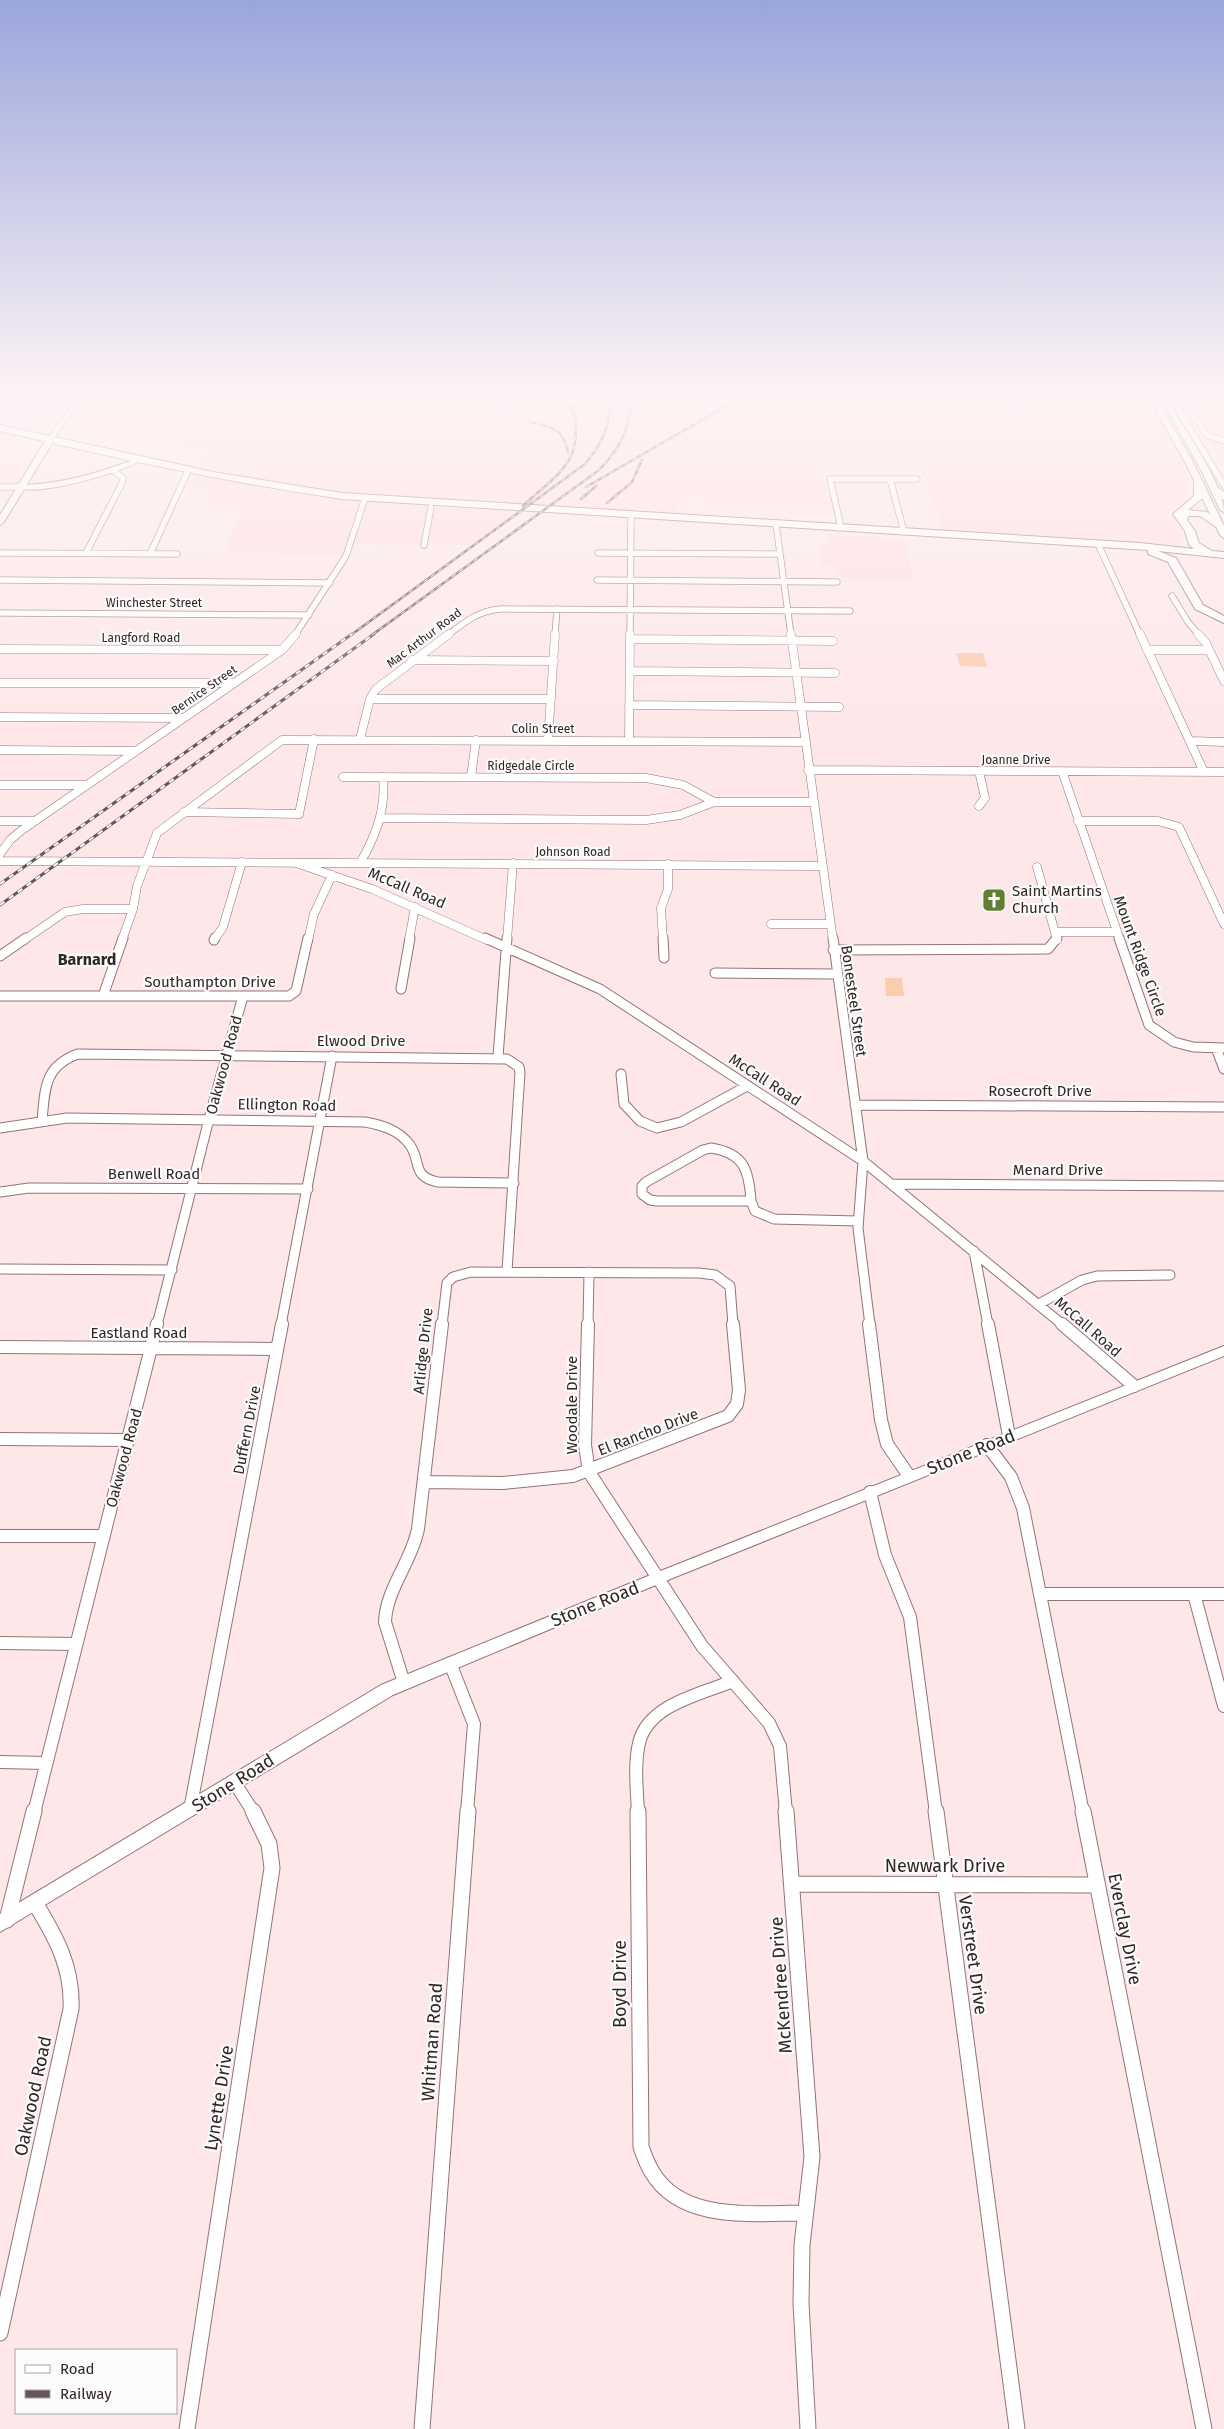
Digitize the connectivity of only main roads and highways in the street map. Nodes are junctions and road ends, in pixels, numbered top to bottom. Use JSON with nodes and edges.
{"nodes":[{"id":1,"x":425,"y":506,"type":"edge"},
{"id":2,"x":465,"y":506,"type":"edge"},
{"id":3,"x":1187,"y":506,"type":"edge"},
{"id":4,"x":1210,"y":506,"type":"edge"},
{"id":5,"x":3,"y":512,"type":"edge"},
{"id":6,"x":1182,"y":520,"type":"junction"},
{"id":7,"x":0,"y":522,"type":"edge"},
{"id":8,"x":1219,"y":525,"type":"junction"},
{"id":9,"x":776,"y":526,"type":"junction"},
{"id":10,"x":1224,"y":535,"type":"edge"},
{"id":11,"x":1192,"y":541,"type":"junction"},
{"id":12,"x":1099,"y":546,"type":"junction"},
{"id":13,"x":1164,"y":548,"type":"junction"},
{"id":14,"x":1145,"y":551,"type":"junction"},
{"id":15,"x":1198,"y":556,"type":"junction"},
{"id":16,"x":1220,"y":557,"type":"edge"},
{"id":17,"x":1177,"y":565,"type":"junction"},
{"id":18,"x":1206,"y":612,"type":"joint"},
{"id":19,"x":1224,"y":619,"type":"edge"}],
"edges":[{"from":1,"to":9,"type":"highway"},
{"from":2,"to":9,"type":"highway"},
{"from":3,"to":6,"type":"highway"},
{"from":4,"to":8,"type":"main road"},
{"from":5,"to":7,"type":"main road"},
{"from":6,"to":8,"type":"highway"},
{"from":6,"to":11,"type":"highway"},
{"from":8,"to":10,"type":"main road"},
{"from":9,"to":12,"type":"highway"},
{"from":9,"to":12,"type":"highway"},
{"from":11,"to":13,"type":"highway"},
{"from":11,"to":16,"type":"highway"},
{"from":12,"to":13,"type":"highway"},
{"from":12,"to":14,"type":"highway"},
{"from":13,"to":16,"type":"highway"},
{"from":14,"to":15,"type":"highway"},
{"from":14,"to":17,"type":"highway"},
{"from":15,"to":16,"type":"highway"},
{"from":15,"to":17,"type":"highway"},
{"from":17,"to":18,"type":"highway"},
{"from":18,"to":19,"type":"highway"}]}
